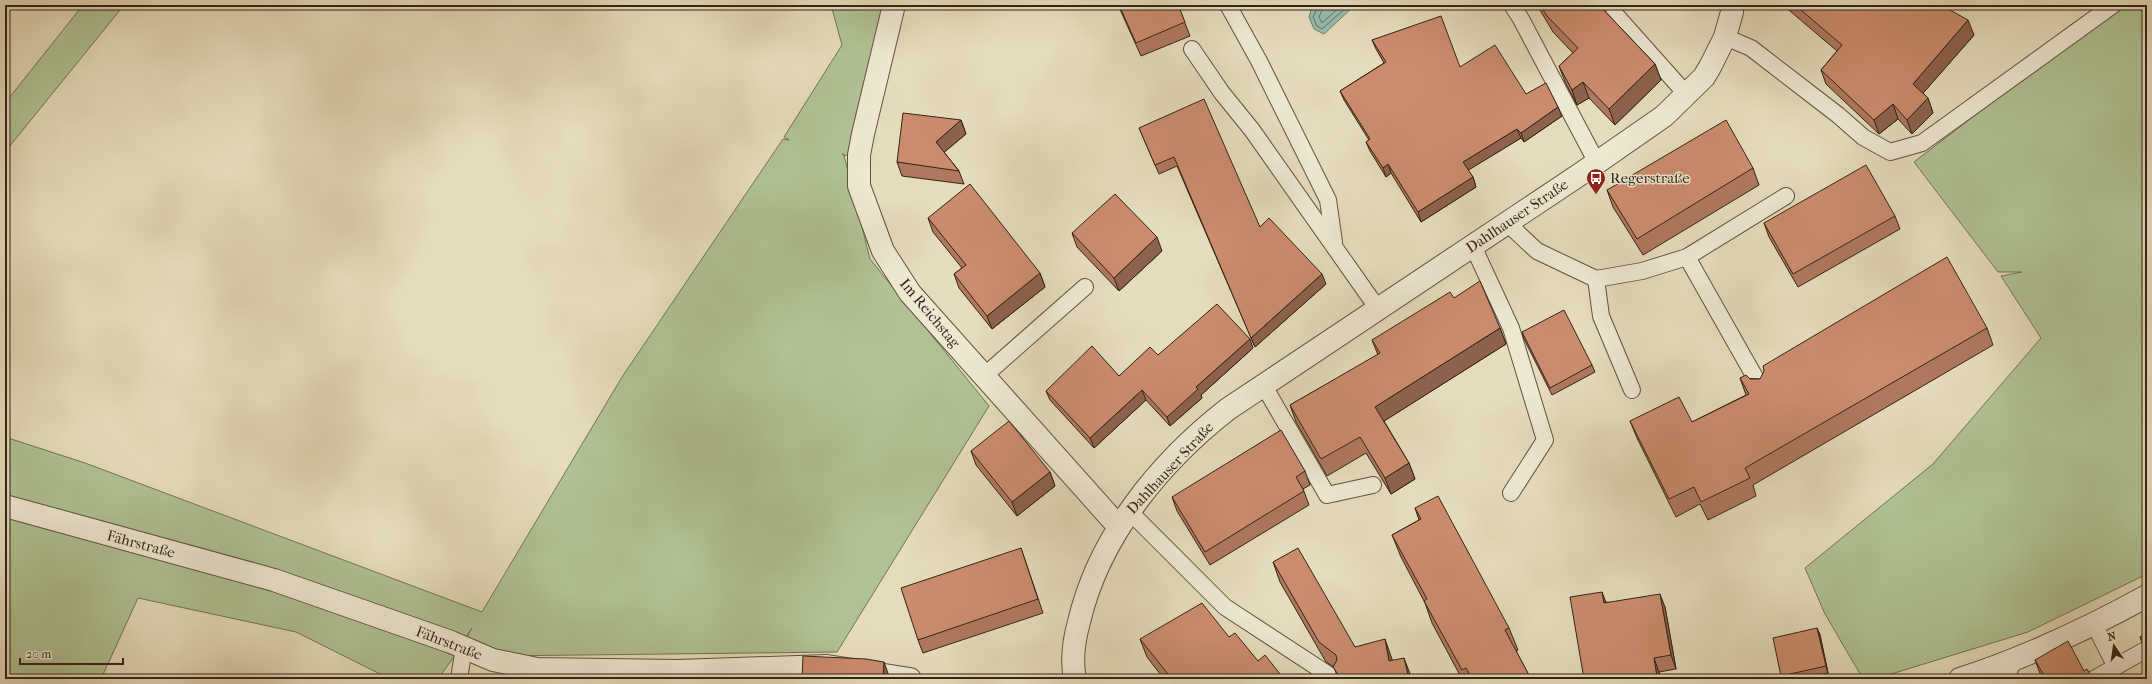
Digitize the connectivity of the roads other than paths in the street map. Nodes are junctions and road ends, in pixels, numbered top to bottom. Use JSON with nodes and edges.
{"nodes":[{"id":1,"x":894,"y":5,"type":"edge"},
{"id":2,"x":1228,"y":5,"type":"edge"},
{"id":3,"x":1512,"y":5,"type":"edge"},
{"id":4,"x":1732,"y":5,"type":"edge"},
{"id":5,"x":2113,"y":5,"type":"edge"},
{"id":6,"x":1614,"y":13,"type":"dead end"},
{"id":7,"x":1725,"y":38,"type":"junction"},
{"id":8,"x":1192,"y":49,"type":"dead end"},
{"id":9,"x":1687,"y":94,"type":"junction"},
{"id":10,"x":1597,"y":163,"type":"junction"},
{"id":11,"x":1786,"y":196,"type":"dead end"},
{"id":12,"x":1507,"y":223,"type":"junction"},
{"id":13,"x":1334,"y":245,"type":"junction"},
{"id":14,"x":1472,"y":246,"type":"junction"},
{"id":15,"x":1687,"y":257,"type":"junction"},
{"id":16,"x":1596,"y":279,"type":"junction"},
{"id":17,"x":1085,"y":287,"type":"dead end"},
{"id":18,"x":1378,"y":309,"type":"junction"},
{"id":19,"x":984,"y":376,"type":"junction"},
{"id":20,"x":1264,"y":386,"type":"junction"},
{"id":21,"x":1761,"y":388,"type":"edge"},
{"id":22,"x":1632,"y":390,"type":"dead end"},
{"id":23,"x":1373,"y":485,"type":"dead end"},
{"id":24,"x":1511,"y":493,"type":"dead end"},
{"id":25,"x":5,"y":506,"type":"edge"},
{"id":26,"x":1124,"y":519,"type":"junction"},
{"id":27,"x":2147,"y":596,"type":"edge"},
{"id":28,"x":2094,"y":624,"type":"junction"},
{"id":29,"x":464,"y":647,"type":"junction"},
{"id":30,"x":2147,"y":649,"type":"edge"},
{"id":31,"x":2116,"y":667,"type":"junction"},
{"id":32,"x":2009,"y":670,"type":"edge"},
{"id":33,"x":536,"y":674,"type":"edge"},
{"id":34,"x":459,"y":679,"type":"edge"},
{"id":35,"x":910,"y":679,"type":"edge"},
{"id":36,"x":1075,"y":679,"type":"edge"},
{"id":37,"x":1335,"y":679,"type":"edge"},
{"id":38,"x":1960,"y":679,"type":"edge"},
{"id":39,"x":2094,"y":679,"type":"edge"}],
"edges":[{"from":1,"to":19,"type":"street","name":"Im Reichstag"},
{"from":2,"to":13,"type":"lane"},
{"from":3,"to":10,"type":"lane"},
{"from":4,"to":7,"type":"street","name":"Dahlhauser Straße"},
{"from":5,"to":7,"type":"lane"},
{"from":6,"to":9,"type":"lane"},
{"from":7,"to":9,"type":"street","name":"Dahlhauser Straße"},
{"from":8,"to":13,"type":"lane"},
{"from":9,"to":10,"type":"street","name":"Dahlhauser Straße"},
{"from":10,"to":12,"type":"street","name":"Dahlhauser Straße"},
{"from":11,"to":15,"type":"lane"},
{"from":12,"to":14,"type":"street","name":"Dahlhauser Straße"},
{"from":12,"to":16,"type":"lane"},
{"from":13,"to":18,"type":"lane"},
{"from":14,"to":18,"type":"street","name":"Dahlhauser Straße"},
{"from":14,"to":24,"type":"lane"},
{"from":15,"to":16,"type":"lane"},
{"from":15,"to":21,"type":"lane"},
{"from":16,"to":22,"type":"lane"},
{"from":17,"to":19,"type":"lane"},
{"from":18,"to":20,"type":"street","name":"Dahlhauser Straße"},
{"from":19,"to":26,"type":"street","name":"Im Reichstag"},
{"from":20,"to":23,"type":"lane"},
{"from":20,"to":26,"type":"street","name":"Dahlhauser Straße"},
{"from":25,"to":29,"type":"street","name":"Fährstraße"},
{"from":26,"to":36,"type":"street","name":"Dahlhauser Straße"},
{"from":26,"to":37,"type":"lane"},
{"from":27,"to":28,"type":"street"},
{"from":28,"to":31,"type":"lane"},
{"from":28,"to":32,"type":"street"},
{"from":29,"to":33,"type":"street","name":"Fährstraße"},
{"from":29,"to":34,"type":"lane"},
{"from":30,"to":31,"type":"lane"},
{"from":31,"to":39,"type":"lane"},
{"from":32,"to":38,"type":"street"},
{"from":33,"to":35,"type":"street","name":"Fährstraße"}]}
